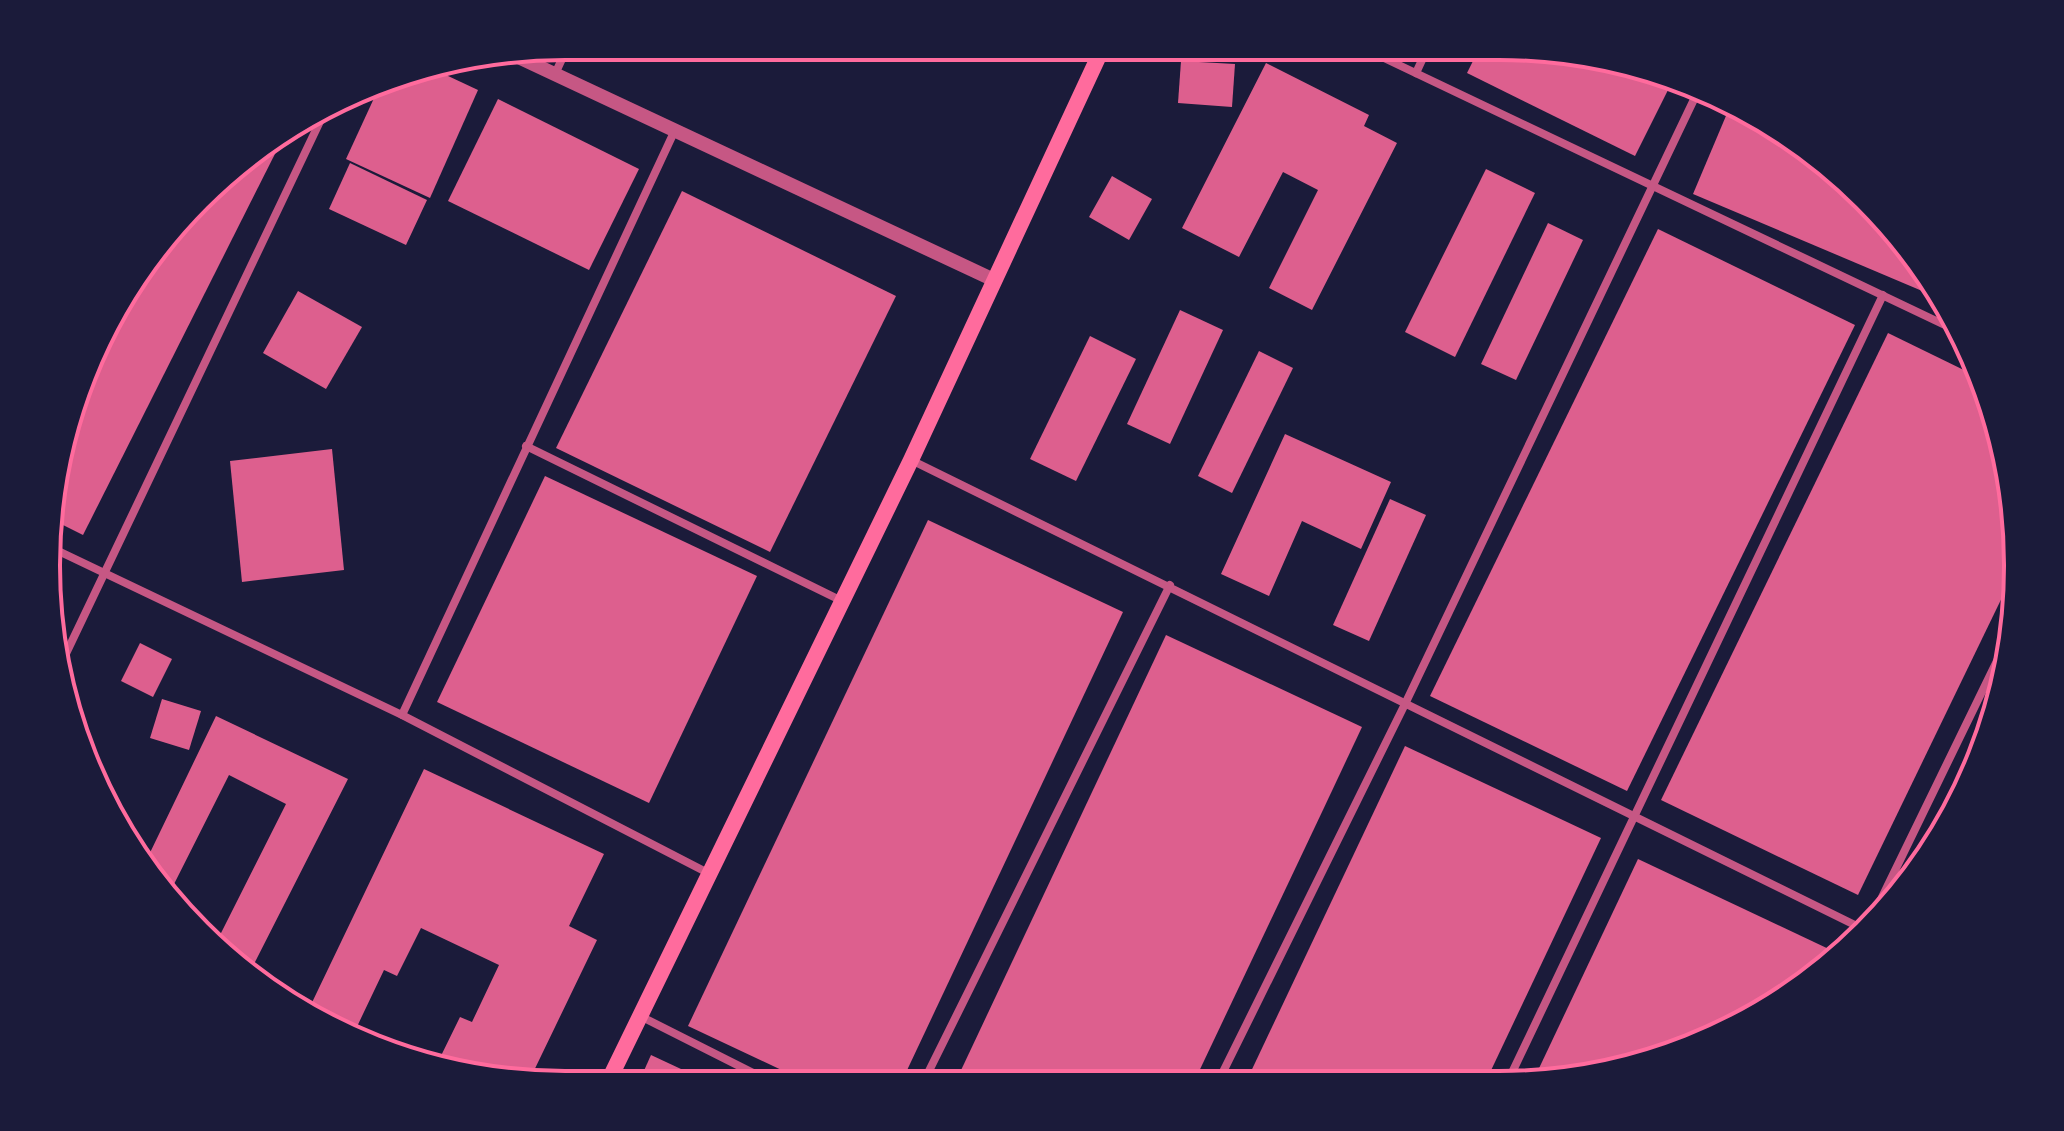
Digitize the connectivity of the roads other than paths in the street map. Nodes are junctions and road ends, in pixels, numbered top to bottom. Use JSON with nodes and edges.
{"nodes":[{"id":1,"x":561,"y":60,"type":"edge"},
{"id":2,"x":1097,"y":60,"type":"edge"},
{"id":3,"x":1388,"y":60,"type":"edge"},
{"id":4,"x":1422,"y":60,"type":"edge"},
{"id":5,"x":528,"y":61,"type":"edge"},
{"id":6,"x":1416,"y":73,"type":"junction"},
{"id":7,"x":555,"y":74,"type":"junction"},
{"id":8,"x":1694,"y":99,"type":"edge"},
{"id":9,"x":318,"y":125,"type":"edge"},
{"id":10,"x":675,"y":129,"type":"junction"},
{"id":11,"x":1651,"y":186,"type":"junction"},
{"id":12,"x":994,"y":280,"type":"junction"},
{"id":13,"x":1883,"y":295,"type":"junction"},
{"id":14,"x":1942,"y":324,"type":"edge"},
{"id":15,"x":526,"y":446,"type":"junction"},
{"id":16,"x":911,"y":460,"type":"junction"},
{"id":17,"x":60,"y":552,"type":"edge"},
{"id":18,"x":103,"y":572,"type":"junction"},
{"id":19,"x":1170,"y":585,"type":"junction"},
{"id":20,"x":842,"y":602,"type":"junction"},
{"id":21,"x":67,"y":650,"type":"edge"},
{"id":22,"x":1993,"y":669,"type":"edge"},
{"id":23,"x":1406,"y":702,"type":"junction"},
{"id":24,"x":402,"y":715,"type":"junction"},
{"id":25,"x":1634,"y":817,"type":"junction"},
{"id":26,"x":711,"y":875,"type":"junction"},
{"id":27,"x":1882,"y":895,"type":"edge"},
{"id":28,"x":1856,"y":923,"type":"edge"},
{"id":29,"x":640,"y":1016,"type":"junction"},
{"id":30,"x":613,"y":1071,"type":"edge"},
{"id":31,"x":749,"y":1071,"type":"edge"},
{"id":32,"x":929,"y":1071,"type":"edge"},
{"id":33,"x":1223,"y":1071,"type":"edge"},
{"id":34,"x":1513,"y":1071,"type":"edge"}],
"edges":[{"from":1,"to":7,"type":"street"},
{"from":2,"to":12,"type":"main road"},
{"from":3,"to":6,"type":"street"},
{"from":4,"to":6,"type":"street"},
{"from":5,"to":7,"type":"street"},
{"from":6,"to":11,"type":"street"},
{"from":7,"to":10,"type":"street"},
{"from":8,"to":11,"type":"street"},
{"from":9,"to":18,"type":"street"},
{"from":10,"to":12,"type":"street"},
{"from":10,"to":15,"type":"street"},
{"from":11,"to":13,"type":"street"},
{"from":11,"to":23,"type":"street"},
{"from":12,"to":16,"type":"main road"},
{"from":13,"to":14,"type":"street"},
{"from":13,"to":25,"type":"street"},
{"from":15,"to":20,"type":"street"},
{"from":15,"to":24,"type":"street"},
{"from":16,"to":19,"type":"street"},
{"from":16,"to":20,"type":"main road"},
{"from":17,"to":18,"type":"street"},
{"from":18,"to":21,"type":"street"},
{"from":18,"to":24,"type":"street"},
{"from":19,"to":23,"type":"street"},
{"from":19,"to":32,"type":"street"},
{"from":20,"to":26,"type":"main road"},
{"from":22,"to":27,"type":"street"},
{"from":23,"to":25,"type":"street"},
{"from":23,"to":33,"type":"street"},
{"from":24,"to":26,"type":"street"},
{"from":25,"to":28,"type":"street"},
{"from":25,"to":34,"type":"street"},
{"from":26,"to":29,"type":"main road"},
{"from":29,"to":30,"type":"main road"},
{"from":29,"to":31,"type":"street"}]}
